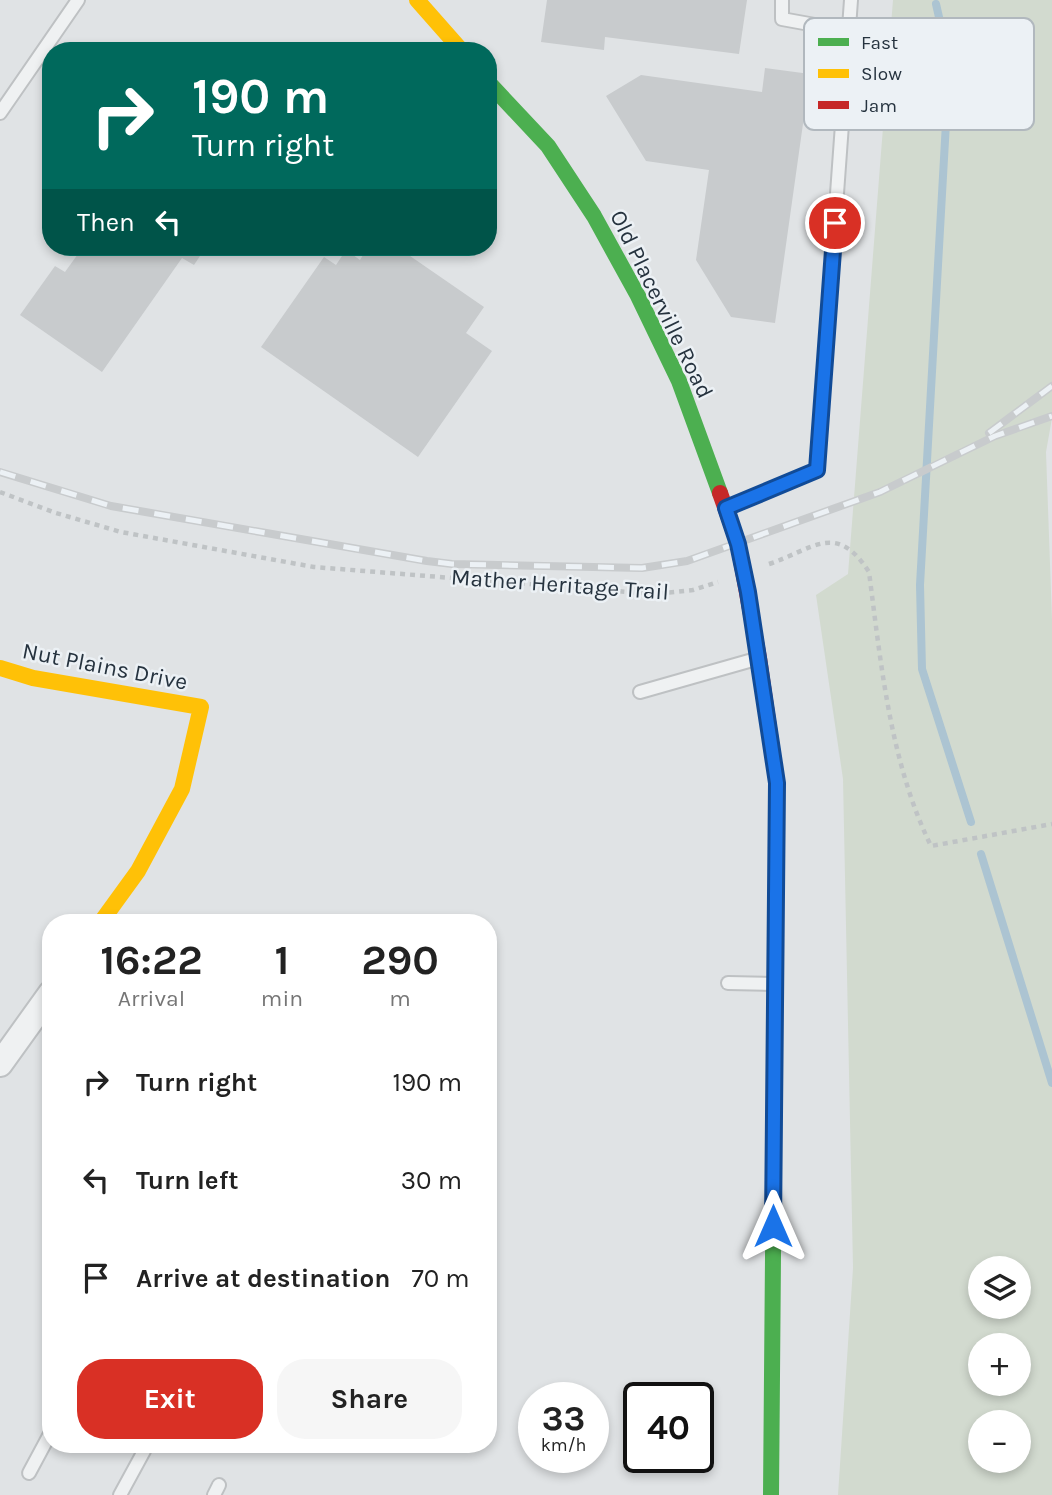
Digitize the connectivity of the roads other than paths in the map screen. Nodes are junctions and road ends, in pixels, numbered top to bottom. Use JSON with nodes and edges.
{"nodes":[{"id":1,"x":78,"y":0,"type":"edge"},
{"id":2,"x":417,"y":0,"type":"edge"},
{"id":3,"x":782,"y":0,"type":"edge"},
{"id":4,"x":851,"y":0,"type":"edge"},
{"id":5,"x":849,"y":18,"type":"edge"},
{"id":6,"x":804,"y":23,"type":"edge"},
{"id":7,"x":49,"y":42,"type":"edge"},
{"id":8,"x":449,"y":42,"type":"edge"},
{"id":9,"x":42,"y":52,"type":"edge"},
{"id":10,"x":497,"y":92,"type":"edge"},
{"id":11,"x":0,"y":113,"type":"edge"},
{"id":12,"x":841,"y":130,"type":"edge"},
{"id":13,"x":726,"y":508,"type":"junction"},
{"id":14,"x":759,"y":658,"type":"junction"},
{"id":15,"x":0,"y":668,"type":"edge"},
{"id":16,"x":640,"y":692,"type":"dead end"},
{"id":17,"x":108,"y":914,"type":"edge"},
{"id":18,"x":728,"y":983,"type":"dead end"},
{"id":19,"x":774,"y":984,"type":"junction"},
{"id":20,"x":42,"y":1006,"type":"edge"},
{"id":21,"x":0,"y":1064,"type":"edge"},
{"id":22,"x":42,"y":1449,"type":"edge"},
{"id":23,"x":143,"y":1453,"type":"edge"},
{"id":24,"x":29,"y":1473,"type":"dead end"},
{"id":25,"x":120,"y":1495,"type":"edge"},
{"id":26,"x":771,"y":1495,"type":"edge"}],
"edges":[{"from":1,"to":7,"type":"lane"},
{"from":2,"to":8,"type":"street"},
{"from":3,"to":6,"type":"lane"},
{"from":4,"to":5,"type":"lane"},
{"from":9,"to":11,"type":"lane"},
{"from":10,"to":13,"type":"street","name":"Old Placerville Road"},
{"from":12,"to":13,"type":"lane"},
{"from":13,"to":14,"type":"street","name":"Old Placerville Road"},
{"from":14,"to":16,"type":"lane"},
{"from":14,"to":19,"type":"street","name":"Old Placerville Road"},
{"from":15,"to":17,"type":"street","name":"Nut Plains Drive"},
{"from":18,"to":19,"type":"lane"},
{"from":19,"to":26,"type":"street","name":"Old Placerville Road"},
{"from":20,"to":21,"type":"street"},
{"from":22,"to":24,"type":"lane"},
{"from":23,"to":25,"type":"lane"}]}
